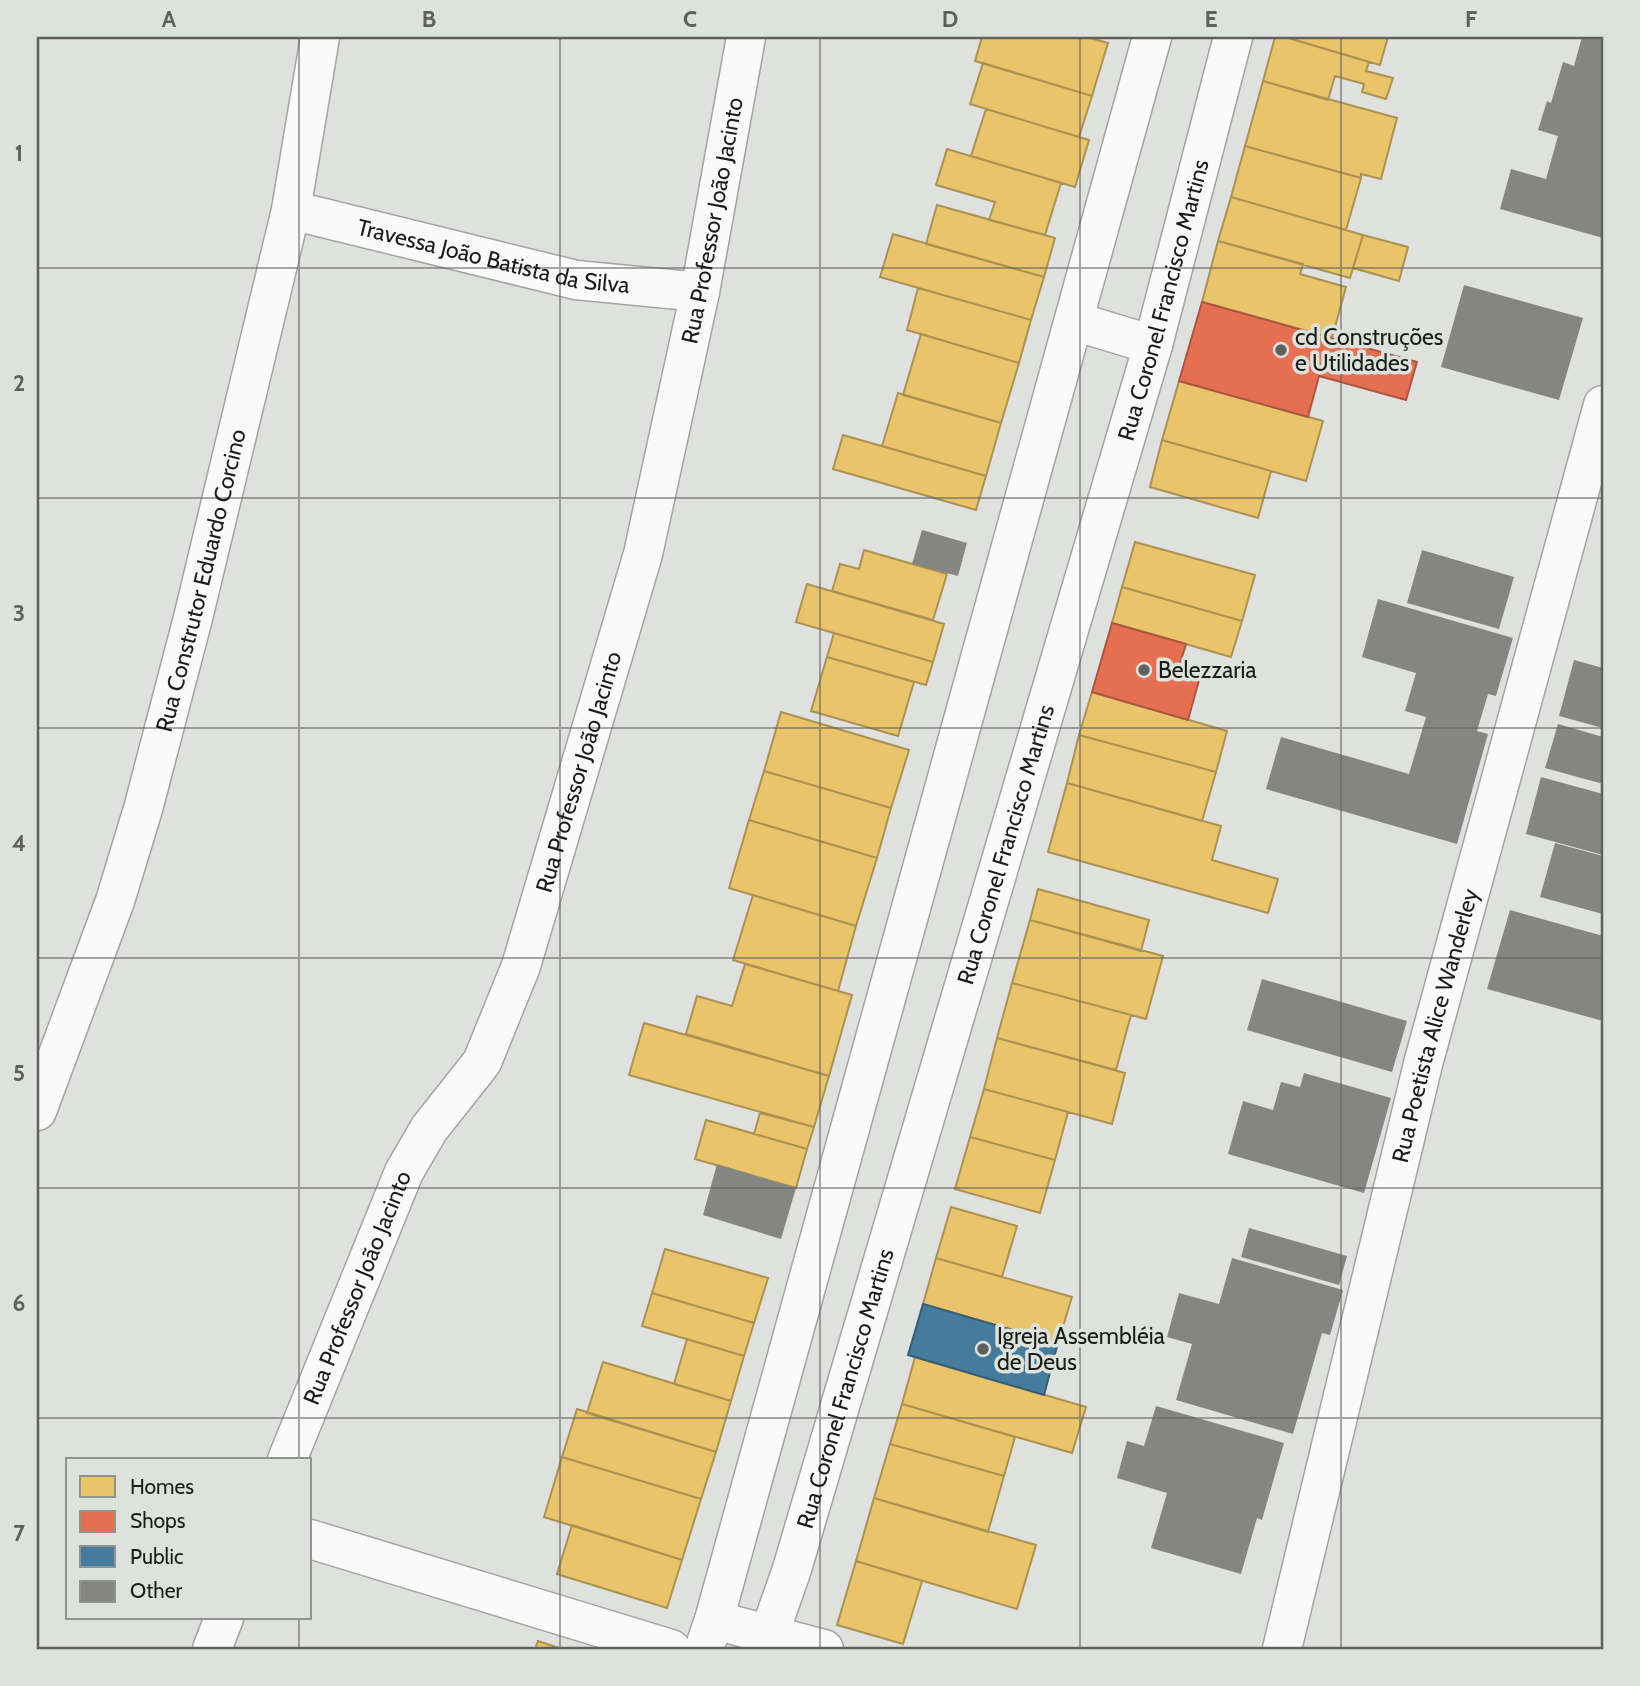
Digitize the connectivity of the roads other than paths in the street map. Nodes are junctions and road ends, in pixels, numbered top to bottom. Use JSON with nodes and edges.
{"nodes":[{"id":1,"x":320,"y":37,"type":"edge"},
{"id":2,"x":746,"y":37,"type":"edge"},
{"id":3,"x":1152,"y":37,"type":"edge"},
{"id":4,"x":1233,"y":37,"type":"edge"},
{"id":5,"x":290,"y":210,"type":"junction"},
{"id":6,"x":700,"y":292,"type":"junction"},
{"id":7,"x":1074,"y":321,"type":"junction"},
{"id":8,"x":1153,"y":345,"type":"junction"},
{"id":9,"x":1603,"y":405,"type":"edge"},
{"id":10,"x":37,"y":1111,"type":"edge"},
{"id":11,"x":288,"y":1458,"type":"edge"},
{"id":12,"x":312,"y":1540,"type":"edge"},
{"id":13,"x":224,"y":1620,"type":"edge"},
{"id":14,"x":709,"y":1635,"type":"edge"},
{"id":15,"x":767,"y":1642,"type":"edge"},
{"id":16,"x":212,"y":1649,"type":"edge"},
{"id":17,"x":671,"y":1649,"type":"edge"},
{"id":18,"x":824,"y":1649,"type":"edge"},
{"id":19,"x":1282,"y":1649,"type":"edge"}],
"edges":[{"from":1,"to":5,"type":"street","name":"Rua Construtor Eduardo Corcino"},
{"from":2,"to":6,"type":"street","name":"Rua Professor João Jacinto"},
{"from":3,"to":7,"type":"street"},
{"from":4,"to":8,"type":"street","name":"Rua Coronel Francisco Martins"},
{"from":5,"to":6,"type":"street","name":"Travessa João Batista da Silva"},
{"from":5,"to":10,"type":"street","name":"Rua Construtor Eduardo Corcino"},
{"from":6,"to":11,"type":"street","name":"Rua Professor João Jacinto"},
{"from":7,"to":8,"type":"street"},
{"from":7,"to":14,"type":"street"},
{"from":8,"to":15,"type":"street","name":"Rua Coronel Francisco Martins"},
{"from":9,"to":19,"type":"street","name":"Rua Poetista Alice Wanderley"},
{"from":12,"to":17,"type":"street"},
{"from":13,"to":16,"type":"street"},
{"from":14,"to":15,"type":"street"},
{"from":15,"to":18,"type":"street"}]}
